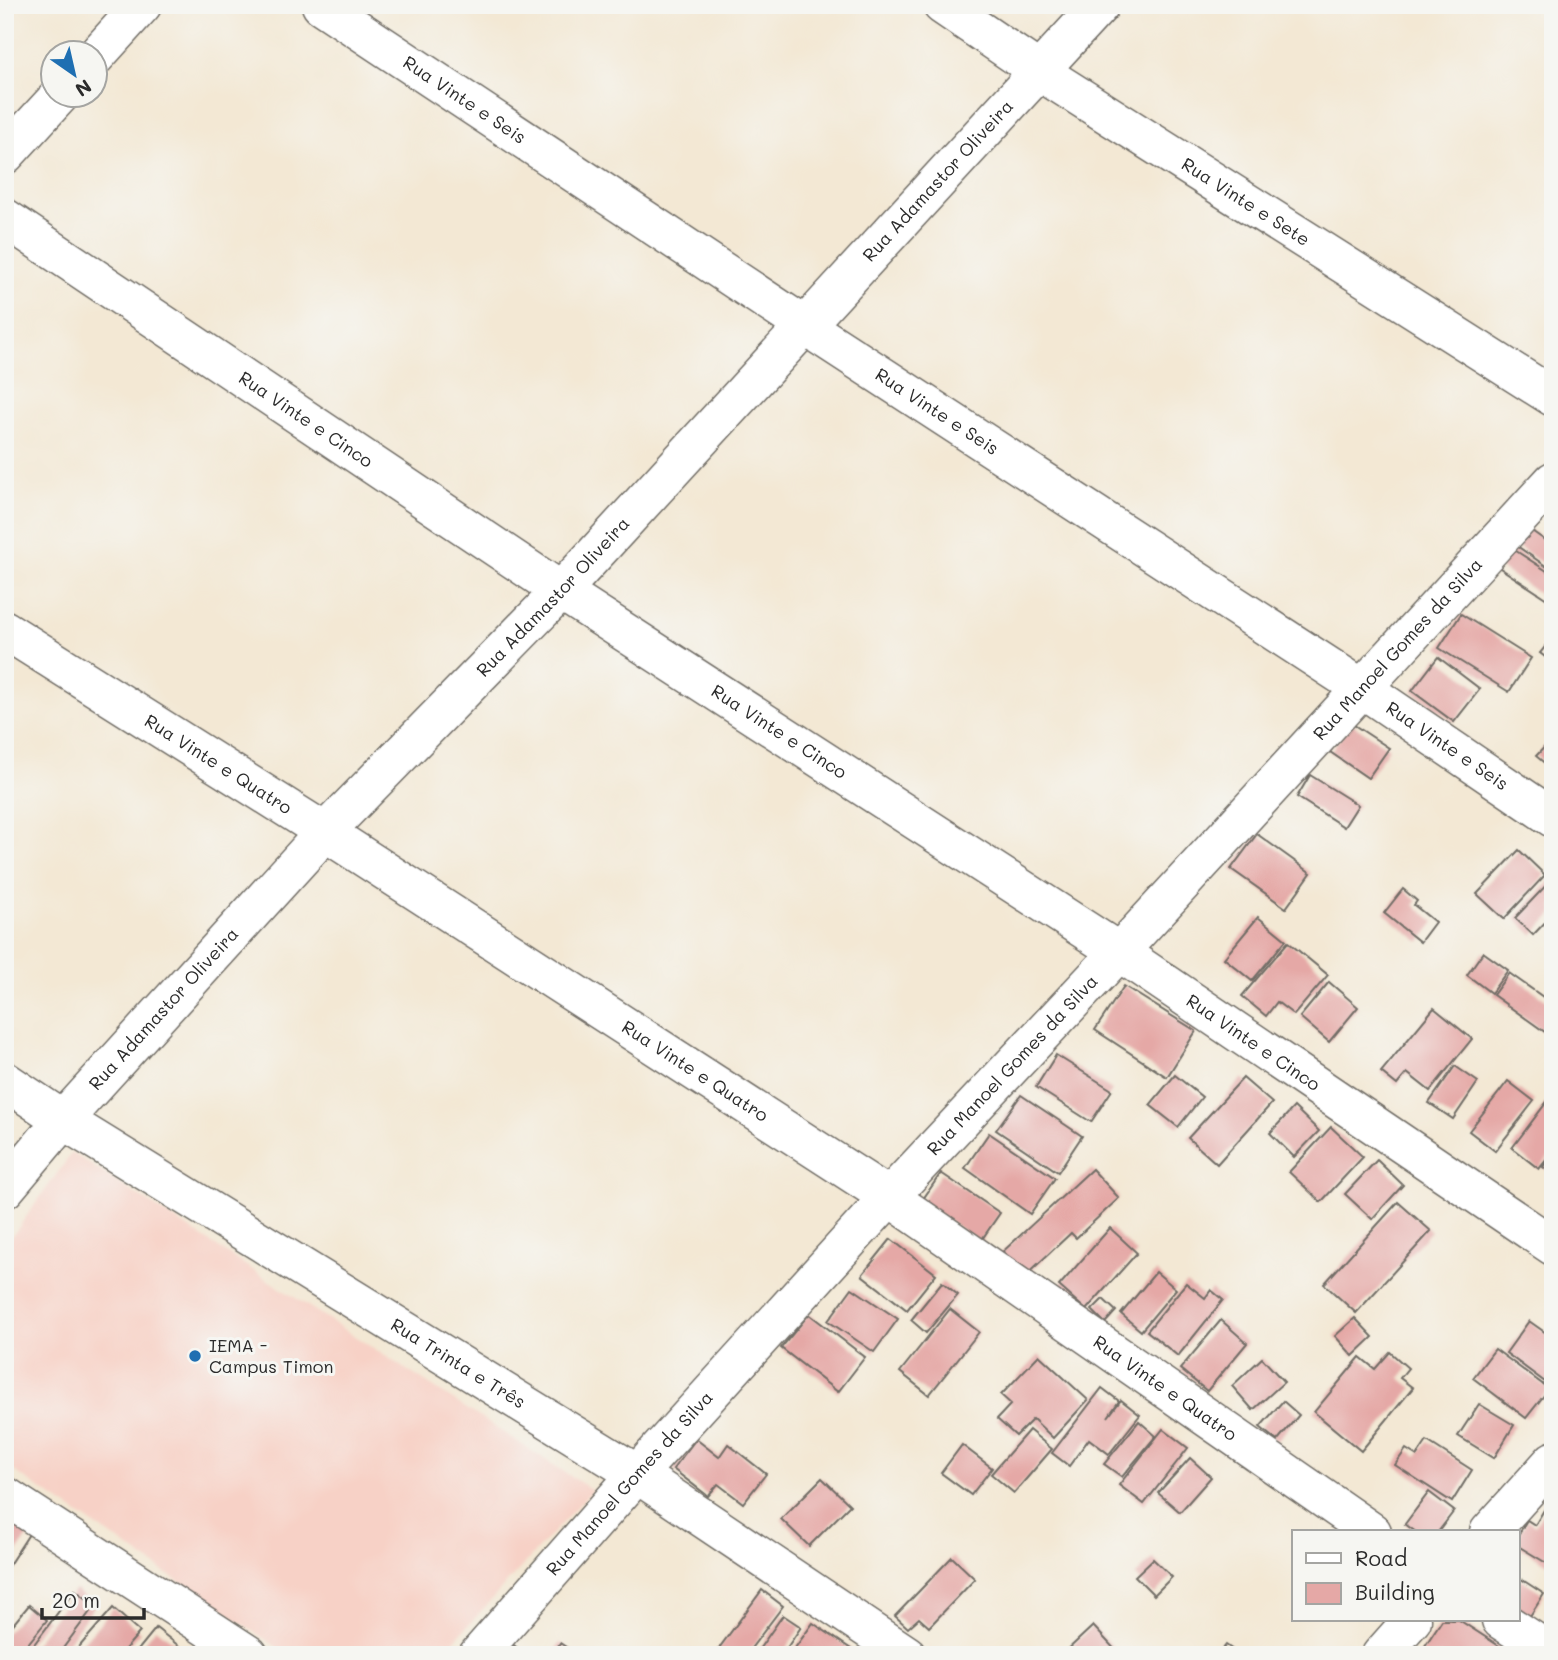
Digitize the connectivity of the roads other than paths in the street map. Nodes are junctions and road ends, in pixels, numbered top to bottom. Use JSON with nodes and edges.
{"nodes":[{"id":1,"x":142,"y":5,"type":"edge"},
{"id":2,"x":321,"y":5,"type":"edge"},
{"id":3,"x":942,"y":5,"type":"edge"},
{"id":4,"x":1100,"y":5,"type":"edge"},
{"id":5,"x":108,"y":43,"type":"edge"},
{"id":6,"x":1040,"y":71,"type":"junction"},
{"id":7,"x":48,"y":108,"type":"edge"},
{"id":8,"x":5,"y":155,"type":"edge"},
{"id":9,"x":5,"y":218,"type":"edge"},
{"id":10,"x":805,"y":326,"type":"junction"},
{"id":11,"x":1553,"y":397,"type":"edge"},
{"id":12,"x":1553,"y":481,"type":"edge"},
{"id":13,"x":561,"y":591,"type":"junction"},
{"id":14,"x":5,"y":630,"type":"edge"},
{"id":15,"x":1363,"y":689,"type":"junction"},
{"id":16,"x":1553,"y":818,"type":"edge"},
{"id":17,"x":325,"y":832,"type":"junction"},
{"id":18,"x":1119,"y":952,"type":"junction"},
{"id":19,"x":5,"y":1081,"type":"edge"},
{"id":20,"x":63,"y":1120,"type":"junction"},
{"id":21,"x":5,"y":1189,"type":"edge"},
{"id":22,"x":889,"y":1197,"type":"junction"},
{"id":23,"x":1553,"y":1246,"type":"edge"},
{"id":24,"x":1553,"y":1461,"type":"edge"},
{"id":25,"x":637,"y":1474,"type":"junction"},
{"id":26,"x":5,"y":1496,"type":"edge"},
{"id":27,"x":1369,"y":1530,"type":"edge"},
{"id":28,"x":1491,"y":1530,"type":"edge"},
{"id":29,"x":1410,"y":1622,"type":"edge"},
{"id":30,"x":1504,"y":1622,"type":"edge"},
{"id":31,"x":1553,"y":1654,"type":"edge"},
{"id":32,"x":249,"y":1655,"type":"edge"},
{"id":33,"x":478,"y":1655,"type":"edge"},
{"id":34,"x":907,"y":1655,"type":"edge"},
{"id":35,"x":1381,"y":1655,"type":"edge"}],
"edges":[{"from":1,"to":5,"type":"street"},
{"from":2,"to":10,"type":"street","name":"Rua Vinte e Seis"},
{"from":3,"to":6,"type":"street","name":"Rua Vinte e Sete"},
{"from":4,"to":6,"type":"street","name":"Rua Adamastor Oliveira"},
{"from":6,"to":10,"type":"street","name":"Rua Adamastor Oliveira"},
{"from":6,"to":11,"type":"street","name":"Rua Vinte e Sete"},
{"from":7,"to":8,"type":"street"},
{"from":9,"to":13,"type":"street","name":"Rua Vinte e Cinco"},
{"from":10,"to":13,"type":"street","name":"Rua Adamastor Oliveira"},
{"from":10,"to":15,"type":"street","name":"Rua Vinte e Seis"},
{"from":12,"to":15,"type":"street","name":"Rua Manoel Gomes da Silva"},
{"from":13,"to":17,"type":"street","name":"Rua Adamastor Oliveira"},
{"from":13,"to":18,"type":"street","name":"Rua Vinte e Cinco"},
{"from":14,"to":17,"type":"street","name":"Rua Vinte e Quatro"},
{"from":15,"to":16,"type":"street","name":"Rua Vinte e Seis"},
{"from":15,"to":18,"type":"street","name":"Rua Manoel Gomes da Silva"},
{"from":17,"to":20,"type":"street","name":"Rua Adamastor Oliveira"},
{"from":17,"to":22,"type":"street","name":"Rua Vinte e Quatro"},
{"from":18,"to":22,"type":"street","name":"Rua Manoel Gomes da Silva"},
{"from":18,"to":23,"type":"street","name":"Rua Vinte e Cinco"},
{"from":19,"to":20,"type":"street","name":"Rua Trinta e Três"},
{"from":20,"to":21,"type":"street","name":"Rua Adamastor Oliveira"},
{"from":20,"to":25,"type":"street","name":"Rua Trinta e Três"},
{"from":22,"to":25,"type":"street","name":"Rua Manoel Gomes da Silva"},
{"from":22,"to":27,"type":"street","name":"Rua Vinte e Quatro"},
{"from":24,"to":28,"type":"street"},
{"from":25,"to":33,"type":"street","name":"Rua Manoel Gomes da Silva"},
{"from":25,"to":34,"type":"street","name":"Rua Trinta e Três"},
{"from":26,"to":32,"type":"street"},
{"from":29,"to":35,"type":"street"},
{"from":30,"to":31,"type":"street"}]}
